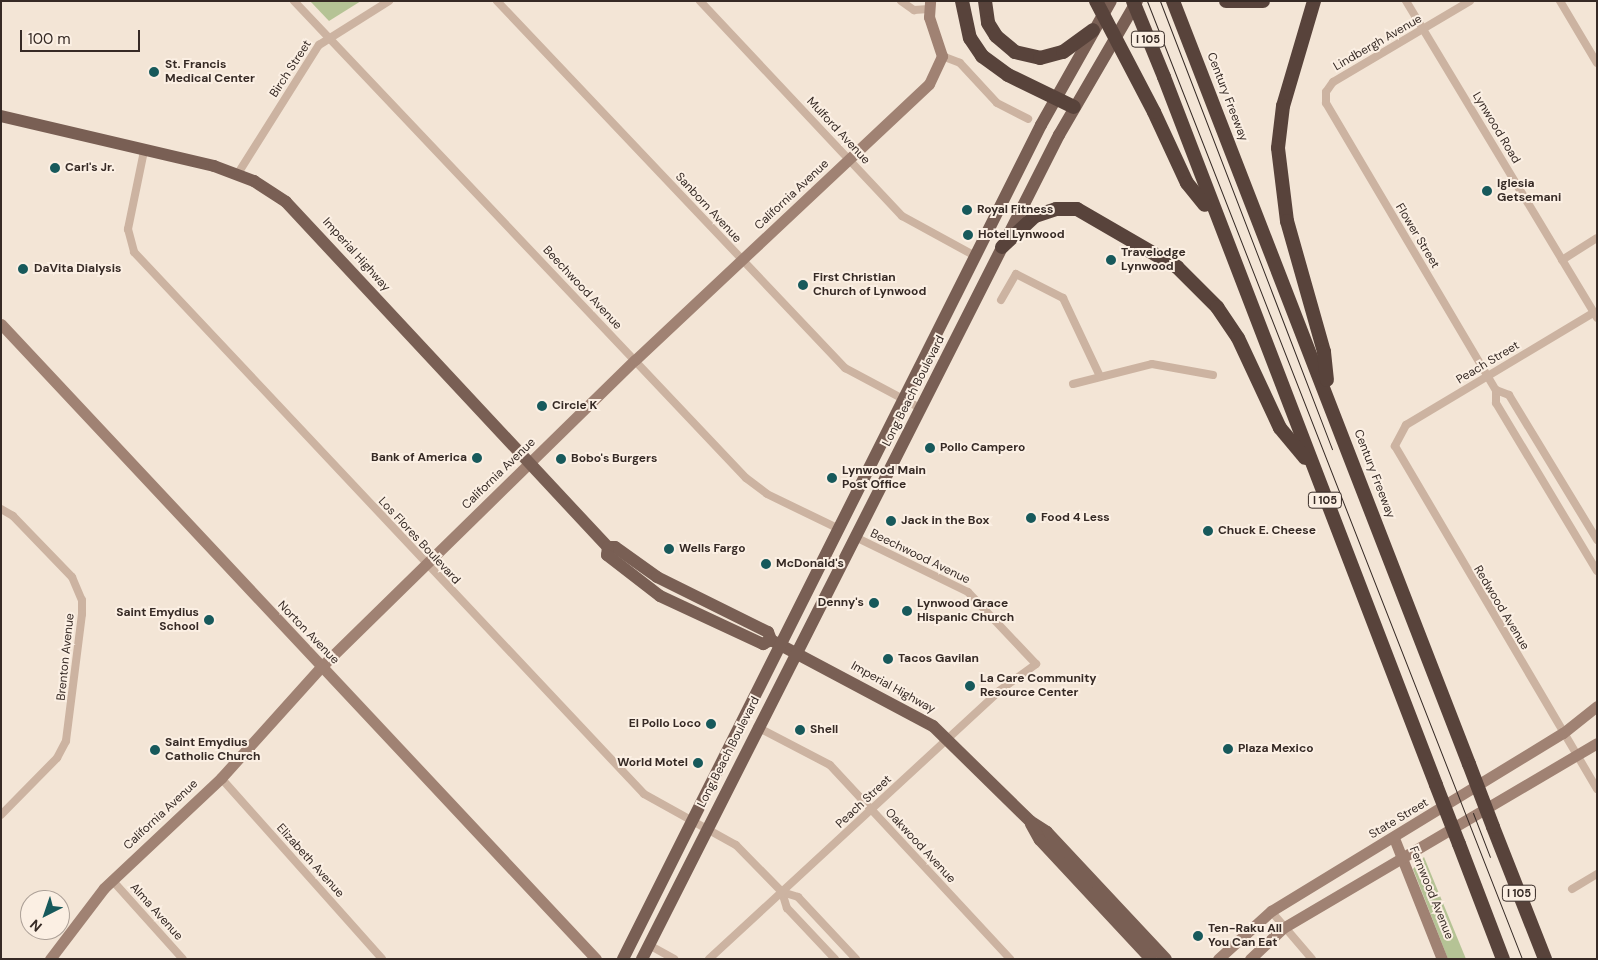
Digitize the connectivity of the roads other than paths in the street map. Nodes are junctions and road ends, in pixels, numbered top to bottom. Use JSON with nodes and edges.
{"nodes":[{"id":1,"x":294,"y":1,"type":"edge"},
{"id":2,"x":389,"y":1,"type":"edge"},
{"id":3,"x":497,"y":1,"type":"edge"},
{"id":4,"x":700,"y":1,"type":"edge"},
{"id":5,"x":901,"y":1,"type":"edge"},
{"id":6,"x":962,"y":1,"type":"edge"},
{"id":7,"x":985,"y":1,"type":"edge"},
{"id":8,"x":1096,"y":1,"type":"edge"},
{"id":9,"x":1111,"y":1,"type":"edge"},
{"id":10,"x":1133,"y":1,"type":"edge"},
{"id":11,"x":1137,"y":1,"type":"edge"},
{"id":12,"x":1173,"y":1,"type":"edge"},
{"id":13,"x":1226,"y":1,"type":"edge"},
{"id":14,"x":1263,"y":1,"type":"edge"},
{"id":15,"x":1314,"y":1,"type":"edge"},
{"id":16,"x":1406,"y":1,"type":"edge"},
{"id":17,"x":1470,"y":1,"type":"edge"},
{"id":18,"x":1560,"y":1,"type":"edge"},
{"id":19,"x":930,"y":5,"type":"edge"},
{"id":20,"x":1423,"y":29,"type":"junction"},
{"id":21,"x":1093,"y":30,"type":"junction"},
{"id":22,"x":328,"y":36,"type":"junction"},
{"id":23,"x":942,"y":56,"type":"junction"},
{"id":24,"x":1597,"y":63,"type":"edge"},
{"id":25,"x":1326,"y":92,"type":"joint"},
{"id":26,"x":1056,"y":98,"type":"junction"},
{"id":27,"x":1074,"y":107,"type":"junction"},
{"id":28,"x":1,"y":116,"type":"edge"},
{"id":29,"x":1028,"y":119,"type":"dead end"},
{"id":30,"x":144,"y":151,"type":"junction"},
{"id":31,"x":850,"y":160,"type":"junction"},
{"id":32,"x":237,"y":174,"type":"junction"},
{"id":33,"x":1213,"y":216,"type":"junction"},
{"id":34,"x":1597,"y":238,"type":"edge"},
{"id":35,"x":1002,"y":247,"type":"junction"},
{"id":36,"x":975,"y":256,"type":"junction"},
{"id":37,"x":742,"y":260,"type":"junction"},
{"id":38,"x":1562,"y":260,"type":"junction"},
{"id":39,"x":1001,"y":300,"type":"dead end"},
{"id":40,"x":1595,"y":316,"type":"edge"},
{"id":41,"x":1,"y":324,"type":"edge"},
{"id":42,"x":1,"y":332,"type":"edge"},
{"id":43,"x":24,"y":349,"type":"junction"},
{"id":44,"x":635,"y":360,"type":"junction"},
{"id":45,"x":1099,"y":374,"type":"junction"},
{"id":46,"x":1212,"y":374,"type":"dead end"},
{"id":47,"x":1488,"y":376,"type":"junction"},
{"id":48,"x":1073,"y":384,"type":"dead end"},
{"id":49,"x":1496,"y":390,"type":"junction"},
{"id":50,"x":1328,"y":397,"type":"junction"},
{"id":51,"x":906,"y":401,"type":"junction"},
{"id":52,"x":920,"y":408,"type":"junction"},
{"id":53,"x":1397,"y":436,"type":"joint"},
{"id":54,"x":529,"y":464,"type":"junction"},
{"id":55,"x":1311,"y":465,"type":"junction"},
{"id":56,"x":1578,"y":509,"type":"junction"},
{"id":57,"x":1,"y":510,"type":"edge"},
{"id":58,"x":1564,"y":517,"type":"junction"},
{"id":59,"x":840,"y":529,"type":"junction"},
{"id":60,"x":855,"y":537,"type":"junction"},
{"id":61,"x":1597,"y":540,"type":"edge"},
{"id":62,"x":426,"y":565,"type":"junction"},
{"id":63,"x":1597,"y":571,"type":"edge"},
{"id":64,"x":775,"y":642,"type":"junction"},
{"id":65,"x":795,"y":651,"type":"junction"},
{"id":66,"x":1036,"y":664,"type":"joint"},
{"id":67,"x":321,"y":666,"type":"junction"},
{"id":68,"x":1597,"y":706,"type":"edge"},
{"id":69,"x":757,"y":727,"type":"junction"},
{"id":70,"x":1563,"y":734,"type":"junction"},
{"id":71,"x":948,"y":737,"type":"junction"},
{"id":72,"x":1597,"y":743,"type":"edge"},
{"id":73,"x":1576,"y":755,"type":"junction"},
{"id":74,"x":221,"y":778,"type":"junction"},
{"id":75,"x":1597,"y":789,"type":"edge"},
{"id":76,"x":872,"y":810,"type":"junction"},
{"id":77,"x":1,"y":815,"type":"edge"},
{"id":78,"x":692,"y":818,"type":"junction"},
{"id":79,"x":1030,"y":821,"type":"junction"},
{"id":80,"x":707,"y":826,"type":"junction"},
{"id":81,"x":1394,"y":838,"type":"junction"},
{"id":82,"x":1402,"y":858,"type":"junction"},
{"id":83,"x":1597,"y":874,"type":"edge"},
{"id":84,"x":112,"y":880,"type":"junction"},
{"id":85,"x":1572,"y":889,"type":"dead end"},
{"id":86,"x":782,"y":892,"type":"junction"},
{"id":87,"x":1271,"y":911,"type":"junction"},
{"id":88,"x":1283,"y":928,"type":"junction"},
{"id":89,"x":649,"y":945,"type":"junction"},
{"id":90,"x":50,"y":959,"type":"edge"},
{"id":91,"x":183,"y":959,"type":"edge"},
{"id":92,"x":382,"y":959,"type":"edge"},
{"id":93,"x":596,"y":959,"type":"edge"},
{"id":94,"x":623,"y":959,"type":"edge"},
{"id":95,"x":642,"y":959,"type":"edge"},
{"id":96,"x":674,"y":959,"type":"edge"},
{"id":97,"x":709,"y":959,"type":"edge"},
{"id":98,"x":835,"y":959,"type":"edge"},
{"id":99,"x":856,"y":959,"type":"edge"},
{"id":100,"x":1010,"y":959,"type":"edge"},
{"id":101,"x":1151,"y":959,"type":"edge"},
{"id":102,"x":1166,"y":959,"type":"edge"},
{"id":103,"x":1218,"y":959,"type":"edge"},
{"id":104,"x":1250,"y":959,"type":"edge"},
{"id":105,"x":1312,"y":959,"type":"edge"},
{"id":106,"x":1442,"y":959,"type":"edge"},
{"id":107,"x":1503,"y":959,"type":"edge"},
{"id":108,"x":1546,"y":959,"type":"edge"}],
"edges":[{"from":1,"to":22,"type":"street","name":"Beechwood Avenue"},
{"from":2,"to":22,"type":"street","name":"Birch Street"},
{"from":3,"to":37,"type":"street","name":"Sanborn Avenue"},
{"from":4,"to":31,"type":"street","name":"Mulford Avenue"},
{"from":5,"to":19,"type":"street"},
{"from":6,"to":26,"type":"highway"},
{"from":7,"to":21,"type":"highway"},
{"from":8,"to":33,"type":"highway","bridge":true},
{"from":9,"to":21,"type":"main road","name":"Long Beach Boulevard"},
{"from":10,"to":33,"type":"highway","number":"I 105","bridge":true},
{"from":11,"to":27,"type":"main road","name":"Long Beach Boulevard"},
{"from":12,"to":50,"type":"highway","name":"Century Freeway","number":"I 105"},
{"from":13,"to":14,"type":"highway"},
{"from":15,"to":50,"type":"highway"},
{"from":16,"to":20,"type":"street","name":"Lynwood Road"},
{"from":17,"to":20,"type":"street","name":"Lindbergh Avenue"},
{"from":18,"to":24,"type":"street"},
{"from":19,"to":23,"type":"street"},
{"from":20,"to":25,"type":"street","name":"Lindbergh Avenue"},
{"from":20,"to":38,"type":"street","name":"Lynwood Road"},
{"from":21,"to":26,"type":"main road","name":"Long Beach Boulevard"},
{"from":22,"to":32,"type":"street","name":"Birch Street"},
{"from":22,"to":44,"type":"street","name":"Beechwood Avenue"},
{"from":23,"to":29,"type":"street"},
{"from":23,"to":31,"type":"street","name":"California Avenue"},
{"from":25,"to":47,"type":"street","name":"Flower Street"},
{"from":26,"to":27,"type":"highway"},
{"from":26,"to":36,"type":"main road","name":"Long Beach Boulevard"},
{"from":27,"to":35,"type":"main road","name":"Long Beach Boulevard"},
{"from":28,"to":30,"type":"main road","name":"Imperial Highway"},
{"from":30,"to":32,"type":"main road","name":"Imperial Highway"},
{"from":30,"to":62,"type":"street","name":"Los Flores Boulevard"},
{"from":31,"to":36,"type":"street","name":"Mulford Avenue"},
{"from":31,"to":37,"type":"street","name":"California Avenue"},
{"from":32,"to":54,"type":"main road","name":"Imperial Highway"},
{"from":33,"to":55,"type":"highway","number":"I 105"},
{"from":34,"to":38,"type":"street"},
{"from":35,"to":52,"type":"main road","name":"Long Beach Boulevard"},
{"from":35,"to":55,"type":"highway"},
{"from":36,"to":51,"type":"main road","name":"Long Beach Boulevard"},
{"from":37,"to":44,"type":"street","name":"California Avenue"},
{"from":37,"to":51,"type":"street","name":"Sanborn Avenue"},
{"from":38,"to":40,"type":"street","name":"Lynwood Road"},
{"from":39,"to":45,"type":"street"},
{"from":40,"to":47,"type":"street","name":"Peach Street"},
{"from":41,"to":43,"type":"street","name":"Norton Avenue"},
{"from":42,"to":43,"type":"street"},
{"from":43,"to":67,"type":"street","name":"Norton Avenue"},
{"from":44,"to":54,"type":"street","name":"California Avenue"},
{"from":44,"to":59,"type":"street","name":"Beechwood Avenue"},
{"from":45,"to":46,"type":"street"},
{"from":45,"to":48,"type":"street"},
{"from":47,"to":49,"type":"street","name":"Flower Street"},
{"from":47,"to":53,"type":"street","name":"Peach Street"},
{"from":49,"to":56,"type":"street","name":"Flower Street"},
{"from":49,"to":58,"type":"street","name":"Flower Street"},
{"from":50,"to":108,"type":"highway","name":"Century Freeway","number":"I 105","bridge":true},
{"from":51,"to":52,"type":"street","name":"Sanborn Avenue"},
{"from":51,"to":59,"type":"main road","name":"Long Beach Boulevard"},
{"from":52,"to":60,"type":"main road","name":"Long Beach Boulevard"},
{"from":53,"to":70,"type":"street","name":"Redwood Avenue"},
{"from":54,"to":62,"type":"street","name":"California Avenue"},
{"from":54,"to":64,"type":"main road","name":"Imperial Highway"},
{"from":55,"to":107,"type":"highway","number":"I 105","bridge":true},
{"from":56,"to":58,"type":"street"},
{"from":56,"to":61,"type":"street","name":"Flower Street"},
{"from":57,"to":77,"type":"street","name":"Brenton Avenue"},
{"from":58,"to":63,"type":"street","name":"Flower Street"},
{"from":59,"to":64,"type":"main road","name":"Long Beach Boulevard"},
{"from":60,"to":65,"type":"main road","name":"Long Beach Boulevard"},
{"from":60,"to":66,"type":"street","name":"Beechwood Avenue"},
{"from":62,"to":67,"type":"street","name":"California Avenue"},
{"from":62,"to":78,"type":"street","name":"Los Flores Boulevard"},
{"from":64,"to":65,"type":"main road","name":"Imperial Highway"},
{"from":64,"to":78,"type":"main road","name":"Long Beach Boulevard"},
{"from":65,"to":69,"type":"main road","name":"Long Beach Boulevard"},
{"from":65,"to":71,"type":"main road","name":"Imperial Highway"},
{"from":66,"to":71,"type":"street","name":"Peach Street"},
{"from":67,"to":74,"type":"street","name":"California Avenue"},
{"from":67,"to":93,"type":"street","name":"Norton Avenue"},
{"from":68,"to":70,"type":"street","name":"State Street"},
{"from":69,"to":76,"type":"street","name":"Oakwood Avenue"},
{"from":69,"to":80,"type":"main road","name":"Long Beach Boulevard"},
{"from":70,"to":73,"type":"street","name":"Redwood Avenue"},
{"from":70,"to":81,"type":"street","name":"State Street"},
{"from":71,"to":76,"type":"street","name":"Peach Street"},
{"from":71,"to":79,"type":"main road","name":"Imperial Highway"},
{"from":72,"to":73,"type":"street"},
{"from":73,"to":75,"type":"street","name":"Redwood Avenue"},
{"from":73,"to":82,"type":"street"},
{"from":74,"to":84,"type":"street","name":"California Avenue"},
{"from":74,"to":92,"type":"street","name":"Elizabeth Avenue"},
{"from":76,"to":86,"type":"street","name":"Peach Street"},
{"from":76,"to":100,"type":"street","name":"Oakwood Avenue"},
{"from":78,"to":80,"type":"street","name":"Los Flores Boulevard"},
{"from":78,"to":94,"type":"main road","name":"Long Beach Boulevard"},
{"from":79,"to":101,"type":"main road","name":"Imperial Highway"},
{"from":79,"to":102,"type":"main road","name":"Imperial Highway"},
{"from":80,"to":86,"type":"street","name":"Los Flores Boulevard"},
{"from":80,"to":89,"type":"main road","name":"Long Beach Boulevard"},
{"from":81,"to":82,"type":"street","name":"Fernwood Avenue"},
{"from":81,"to":87,"type":"street","name":"State Street"},
{"from":82,"to":88,"type":"street"},
{"from":82,"to":106,"type":"street","name":"Fernwood Avenue"},
{"from":83,"to":85,"type":"street"},
{"from":84,"to":90,"type":"street","name":"California Avenue"},
{"from":84,"to":91,"type":"street","name":"Alma Avenue"},
{"from":86,"to":97,"type":"street","name":"Peach Street"},
{"from":86,"to":98,"type":"street","name":"Los Flores Boulevard"},
{"from":86,"to":99,"type":"street","name":"Los Flores Boulevard"},
{"from":87,"to":88,"type":"street"},
{"from":87,"to":103,"type":"street","name":"State Street"},
{"from":88,"to":104,"type":"street"},
{"from":88,"to":105,"type":"street"},
{"from":89,"to":95,"type":"main road","name":"Long Beach Boulevard"},
{"from":89,"to":96,"type":"street"}]}
